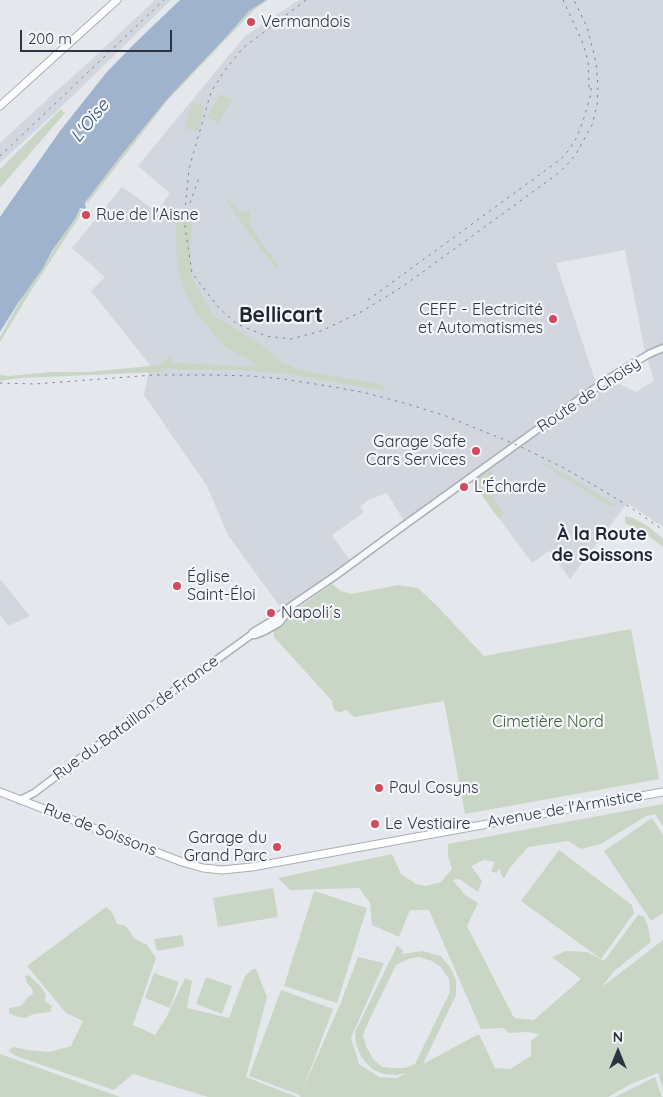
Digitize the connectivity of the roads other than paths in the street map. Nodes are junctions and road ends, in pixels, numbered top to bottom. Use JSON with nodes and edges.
{"nodes":[{"id":1,"x":117,"y":0,"type":"edge"},
{"id":2,"x":0,"y":106,"type":"edge"},
{"id":3,"x":663,"y":348,"type":"edge"},
{"id":4,"x":516,"y":445,"type":"joint"},
{"id":5,"x":0,"y":792,"type":"edge"},
{"id":6,"x":663,"y":792,"type":"edge"},
{"id":7,"x":20,"y":800,"type":"junction"},
{"id":8,"x":231,"y":869,"type":"joint"}],
"edges":[{"from":1,"to":2,"type":"main road"},
{"from":3,"to":4,"type":"street","name":"Route de Choisy"},
{"from":4,"to":7,"type":"street","name":"Rue du Bataillon de France"},
{"from":5,"to":7,"type":"main road","name":"Rue de Soissons"},
{"from":6,"to":8,"type":"main road","name":"Avenue de l'Armistice"},
{"from":7,"to":8,"type":"main road","name":"Rue de Soissons"}]}
